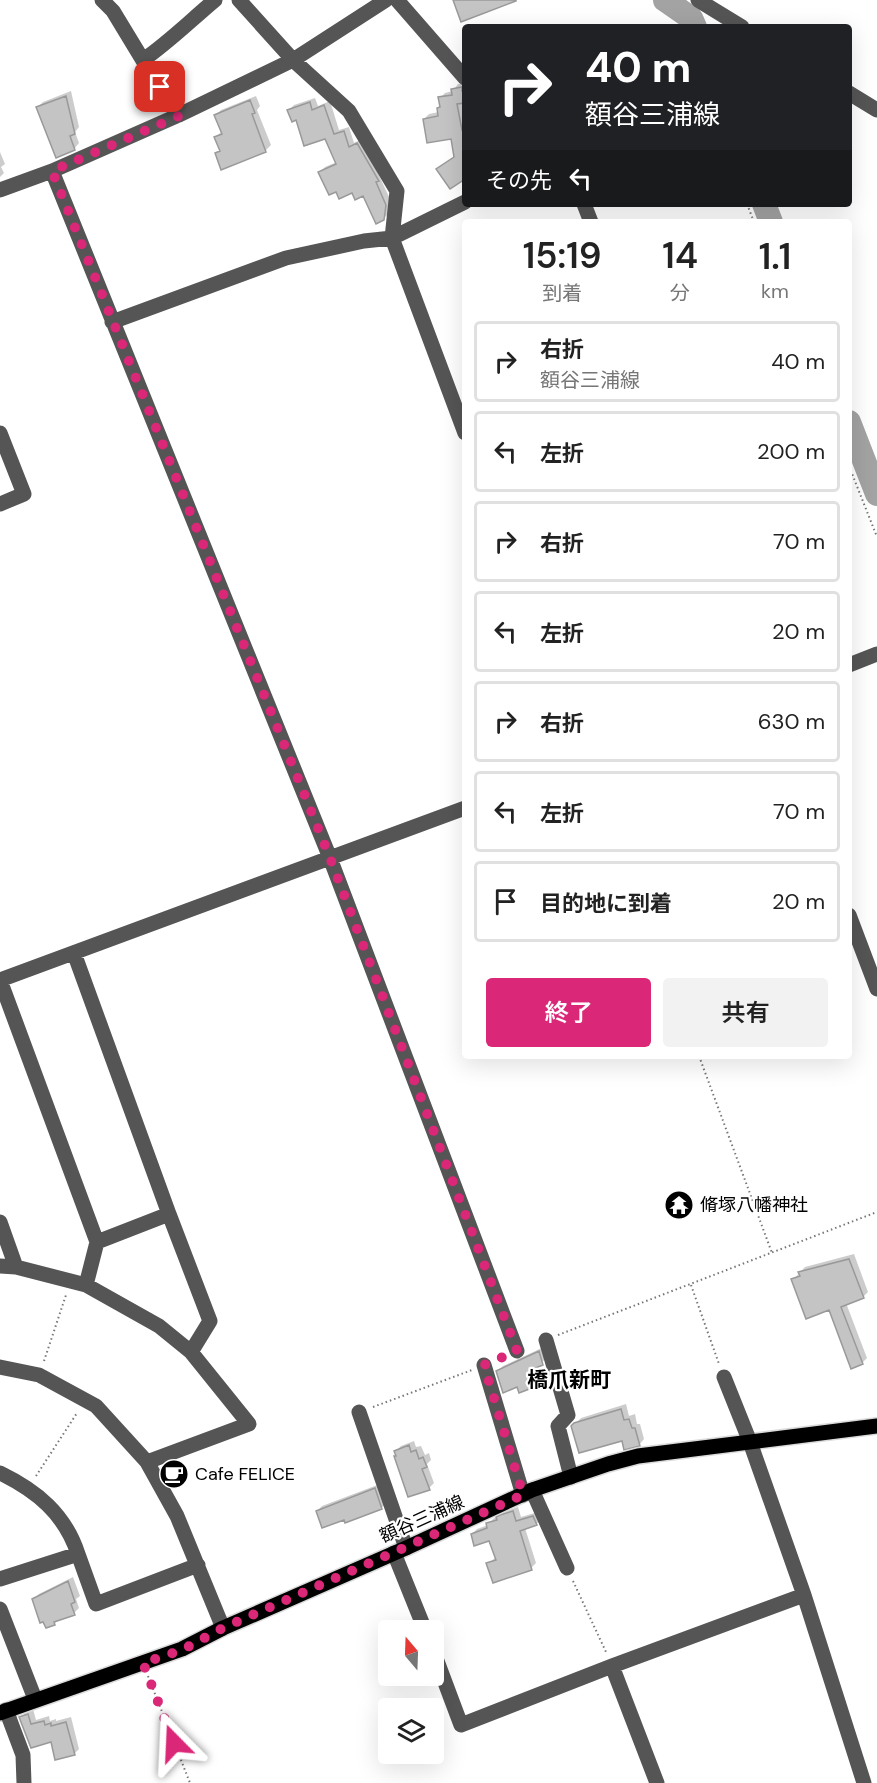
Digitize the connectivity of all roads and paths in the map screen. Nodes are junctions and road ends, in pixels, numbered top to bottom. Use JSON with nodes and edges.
{"nodes":[{"id":1,"x":102,"y":0,"type":"edge"},
{"id":2,"x":215,"y":0,"type":"edge"},
{"id":3,"x":239,"y":0,"type":"edge"},
{"id":4,"x":386,"y":0,"type":"edge"},
{"id":5,"x":397,"y":0,"type":"edge"},
{"id":6,"x":698,"y":0,"type":"edge"},
{"id":7,"x":737,"y":24,"type":"edge"},
{"id":8,"x":143,"y":60,"type":"junction"},
{"id":9,"x":293,"y":60,"type":"junction"},
{"id":10,"x":462,"y":75,"type":"edge"},
{"id":11,"x":852,"y":95,"type":"edge"},
{"id":12,"x":877,"y":110,"type":"edge"},
{"id":13,"x":179,"y":116,"type":"junction"},
{"id":14,"x":52,"y":171,"type":"junction"},
{"id":15,"x":0,"y":190,"type":"edge"},
{"id":16,"x":462,"y":203,"type":"edge"},
{"id":17,"x":392,"y":238,"type":"junction"},
{"id":18,"x":112,"y":322,"type":"junction"},
{"id":19,"x":462,"y":425,"type":"edge"},
{"id":20,"x":0,"y":433,"type":"edge"},
{"id":21,"x":852,"y":474,"type":"edge"},
{"id":22,"x":0,"y":504,"type":"edge"},
{"id":23,"x":877,"y":537,"type":"edge"},
{"id":24,"x":877,"y":654,"type":"edge"},
{"id":25,"x":852,"y":664,"type":"edge"},
{"id":26,"x":462,"y":809,"type":"edge"},
{"id":27,"x":330,"y":858,"type":"junction"},
{"id":28,"x":852,"y":923,"type":"edge"},
{"id":29,"x":74,"y":953,"type":"junction"},
{"id":30,"x":0,"y":980,"type":"edge"},
{"id":31,"x":877,"y":989,"type":"edge"},
{"id":32,"x":700,"y":1059,"type":"edge"},
{"id":33,"x":877,"y":1212,"type":"edge"},
{"id":34,"x":169,"y":1215,"type":"junction"},
{"id":35,"x":0,"y":1222,"type":"edge"},
{"id":36,"x":97,"y":1242,"type":"junction"},
{"id":37,"x":772,"y":1253,"type":"junction"},
{"id":38,"x":0,"y":1266,"type":"edge"},
{"id":39,"x":16,"y":1267,"type":"junction"},
{"id":40,"x":71,"y":1281,"type":"junction"},
{"id":41,"x":86,"y":1285,"type":"junction"},
{"id":42,"x":691,"y":1285,"type":"junction"},
{"id":43,"x":546,"y":1340,"type":"joint"},
{"id":44,"x":517,"y":1351,"type":"dead end"},
{"id":45,"x":191,"y":1352,"type":"junction"},
{"id":46,"x":484,"y":1365,"type":"joint"},
{"id":47,"x":0,"y":1367,"type":"edge"},
{"id":48,"x":39,"y":1375,"type":"junction"},
{"id":49,"x":724,"y":1377,"type":"joint"},
{"id":50,"x":85,"y":1401,"type":"junction"},
{"id":51,"x":359,"y":1412,"type":"joint"},
{"id":52,"x":877,"y":1426,"type":"edge"},
{"id":53,"x":750,"y":1442,"type":"junction"},
{"id":54,"x":147,"y":1462,"type":"junction"},
{"id":55,"x":0,"y":1473,"type":"edge"},
{"id":56,"x":571,"y":1477,"type":"junction"},
{"id":57,"x":29,"y":1489,"type":"junction"},
{"id":58,"x":528,"y":1493,"type":"junction"},
{"id":59,"x":400,"y":1551,"type":"junction"},
{"id":60,"x":78,"y":1554,"type":"junction"},
{"id":61,"x":198,"y":1565,"type":"junction"},
{"id":62,"x":567,"y":1568,"type":"joint"},
{"id":63,"x":0,"y":1579,"type":"edge"},
{"id":64,"x":804,"y":1594,"type":"junction"},
{"id":65,"x":0,"y":1609,"type":"edge"},
{"id":66,"x":421,"y":1620,"type":"edge"},
{"id":67,"x":223,"y":1628,"type":"junction"},
{"id":68,"x":143,"y":1663,"type":"junction"},
{"id":69,"x":612,"y":1666,"type":"junction"},
{"id":70,"x":444,"y":1680,"type":"edge"},
{"id":71,"x":35,"y":1700,"type":"junction"},
{"id":72,"x":3,"y":1712,"type":"edge"},
{"id":73,"x":24,"y":1783,"type":"edge"},
{"id":74,"x":189,"y":1783,"type":"edge"},
{"id":75,"x":657,"y":1783,"type":"edge"},
{"id":76,"x":864,"y":1783,"type":"edge"}],
"edges":[{"from":1,"to":8,"type":"street"},
{"from":2,"to":8,"type":"street"},
{"from":3,"to":9,"type":"street"},
{"from":4,"to":9,"type":"street"},
{"from":5,"to":10,"type":"street"},
{"from":6,"to":7,"type":"street"},
{"from":8,"to":13,"type":"street"},
{"from":9,"to":13,"type":"street"},
{"from":9,"to":17,"type":"street"},
{"from":11,"to":12,"type":"street"},
{"from":13,"to":14,"type":"street"},
{"from":14,"to":15,"type":"street"},
{"from":14,"to":18,"type":"street"},
{"from":16,"to":17,"type":"street"},
{"from":17,"to":18,"type":"street"},
{"from":17,"to":19,"type":"street"},
{"from":18,"to":27,"type":"street"},
{"from":20,"to":22,"type":"street"},
{"from":21,"to":23,"type":"path"},
{"from":24,"to":25,"type":"street"},
{"from":26,"to":27,"type":"street"},
{"from":27,"to":29,"type":"street"},
{"from":27,"to":44,"type":"street"},
{"from":28,"to":31,"type":"street"},
{"from":29,"to":30,"type":"street"},
{"from":29,"to":34,"type":"street"},
{"from":30,"to":36,"type":"street"},
{"from":32,"to":37,"type":"path"},
{"from":33,"to":37,"type":"path"},
{"from":34,"to":36,"type":"street"},
{"from":34,"to":45,"type":"street"},
{"from":35,"to":39,"type":"street"},
{"from":36,"to":41,"type":"street"},
{"from":37,"to":42,"type":"path"},
{"from":38,"to":39,"type":"street"},
{"from":39,"to":40,"type":"street"},
{"from":40,"to":41,"type":"street"},
{"from":40,"to":48,"type":"path"},
{"from":41,"to":45,"type":"street"},
{"from":42,"to":43,"type":"path"},
{"from":42,"to":49,"type":"path"},
{"from":43,"to":56,"type":"street"},
{"from":45,"to":54,"type":"street"},
{"from":46,"to":51,"type":"path"},
{"from":46,"to":58,"type":"street"},
{"from":47,"to":48,"type":"street"},
{"from":48,"to":50,"type":"street"},
{"from":49,"to":53,"type":"street"},
{"from":50,"to":54,"type":"street"},
{"from":50,"to":57,"type":"path"},
{"from":51,"to":59,"type":"street"},
{"from":52,"to":53,"type":"main road","name":"額谷三浦線"},
{"from":53,"to":56,"type":"main road","name":"額谷三浦線"},
{"from":53,"to":64,"type":"street"},
{"from":54,"to":61,"type":"street"},
{"from":55,"to":57,"type":"street"},
{"from":56,"to":58,"type":"main road","name":"額谷三浦線"},
{"from":57,"to":60,"type":"street"},
{"from":58,"to":59,"type":"main road","name":"額谷三浦線"},
{"from":58,"to":62,"type":"street"},
{"from":59,"to":66,"type":"street"},
{"from":59,"to":67,"type":"main road","name":"額谷三浦線"},
{"from":60,"to":61,"type":"street"},
{"from":60,"to":63,"type":"street"},
{"from":61,"to":67,"type":"street"},
{"from":62,"to":69,"type":"path"},
{"from":64,"to":69,"type":"street"},
{"from":64,"to":76,"type":"street"},
{"from":65,"to":71,"type":"street"},
{"from":67,"to":68,"type":"main road","name":"額谷三浦線"},
{"from":68,"to":71,"type":"main road","name":"額谷三浦線"},
{"from":68,"to":74,"type":"path"},
{"from":69,"to":70,"type":"street"},
{"from":69,"to":75,"type":"street"},
{"from":71,"to":72,"type":"main road","name":"額谷三浦線"},
{"from":72,"to":73,"type":"street"}]}
